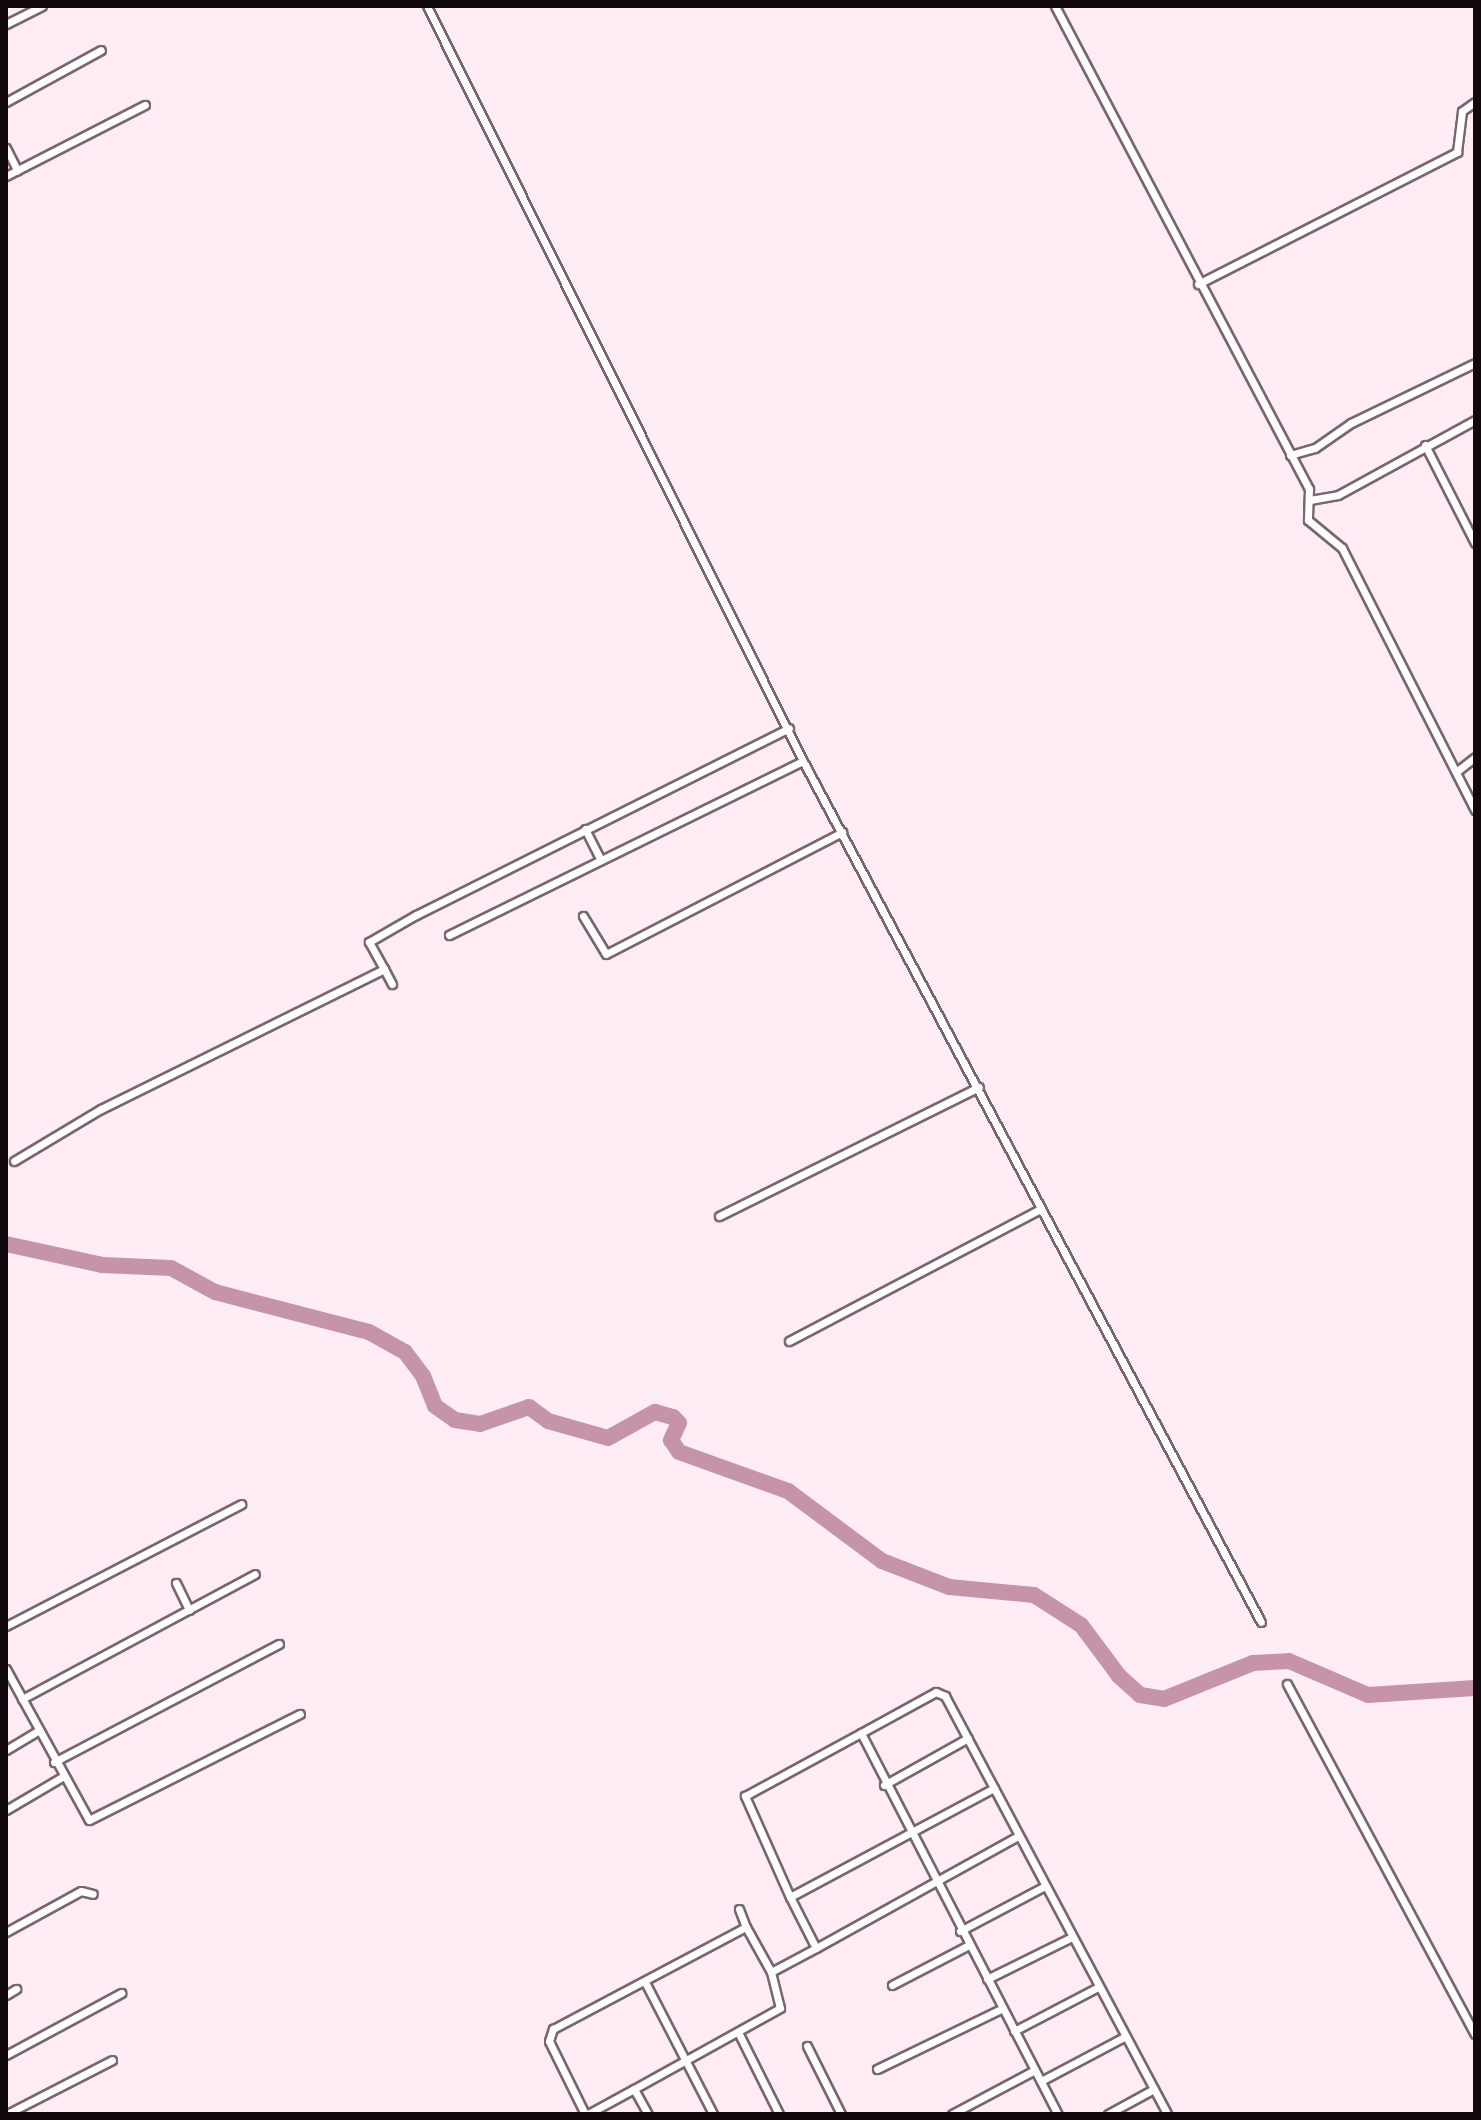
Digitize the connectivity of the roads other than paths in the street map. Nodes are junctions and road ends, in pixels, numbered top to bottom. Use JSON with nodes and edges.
{"nodes":[{"id":1,"x":42,"y":6,"type":"edge"},
{"id":2,"x":427,"y":6,"type":"edge"},
{"id":3,"x":1059,"y":7,"type":"edge"},
{"id":4,"x":6,"y":24,"type":"edge"},
{"id":5,"x":101,"y":50,"type":"dead end"},
{"id":6,"x":6,"y":102,"type":"edge"},
{"id":7,"x":1475,"y":102,"type":"edge"},
{"id":8,"x":145,"y":105,"type":"dead end"},
{"id":9,"x":6,"y":148,"type":"edge"},
{"id":10,"x":17,"y":170,"type":"junction"},
{"id":11,"x":6,"y":176,"type":"edge"},
{"id":12,"x":1198,"y":284,"type":"junction"},
{"id":13,"x":1475,"y":363,"type":"edge"},
{"id":14,"x":1475,"y":420,"type":"edge"},
{"id":15,"x":1425,"y":445,"type":"junction"},
{"id":16,"x":1290,"y":455,"type":"junction"},
{"id":17,"x":1310,"y":500,"type":"junction"},
{"id":18,"x":1475,"y":543,"type":"edge"},
{"id":19,"x":789,"y":728,"type":"junction"},
{"id":20,"x":1475,"y":757,"type":"edge"},
{"id":21,"x":803,"y":761,"type":"junction"},
{"id":22,"x":1456,"y":772,"type":"junction"},
{"id":23,"x":1475,"y":810,"type":"edge"},
{"id":24,"x":585,"y":829,"type":"junction"},
{"id":25,"x":842,"y":832,"type":"junction"},
{"id":26,"x":600,"y":859,"type":"junction"},
{"id":27,"x":583,"y":916,"type":"dead end"},
{"id":28,"x":449,"y":935,"type":"dead end"},
{"id":29,"x":384,"y":969,"type":"junction"},
{"id":30,"x":392,"y":984,"type":"dead end"},
{"id":31,"x":979,"y":1087,"type":"junction"},
{"id":32,"x":14,"y":1161,"type":"dead end"},
{"id":33,"x":1040,"y":1209,"type":"junction"},
{"id":34,"x":719,"y":1216,"type":"dead end"},
{"id":35,"x":789,"y":1341,"type":"dead end"},
{"id":36,"x":241,"y":1504,"type":"dead end"},
{"id":37,"x":255,"y":1574,"type":"dead end"},
{"id":38,"x":176,"y":1583,"type":"dead end"},
{"id":39,"x":189,"y":1610,"type":"junction"},
{"id":40,"x":1261,"y":1622,"type":"dead end"},
{"id":41,"x":6,"y":1626,"type":"edge"},
{"id":42,"x":279,"y":1644,"type":"dead end"},
{"id":43,"x":7,"y":1673,"type":"edge"},
{"id":44,"x":1287,"y":1684,"type":"dead end"},
{"id":45,"x":22,"y":1699,"type":"junction"},
{"id":46,"x":300,"y":1714,"type":"dead end"},
{"id":47,"x":38,"y":1731,"type":"junction"},
{"id":48,"x":861,"y":1733,"type":"junction"},
{"id":49,"x":968,"y":1738,"type":"junction"},
{"id":50,"x":6,"y":1750,"type":"edge"},
{"id":51,"x":54,"y":1762,"type":"junction"},
{"id":52,"x":62,"y":1777,"type":"junction"},
{"id":53,"x":884,"y":1785,"type":"junction"},
{"id":54,"x":994,"y":1788,"type":"junction"},
{"id":55,"x":6,"y":1810,"type":"edge"},
{"id":56,"x":910,"y":1834,"type":"junction"},
{"id":57,"x":1018,"y":1836,"type":"junction"},
{"id":58,"x":934,"y":1880,"type":"junction"},
{"id":59,"x":1043,"y":1887,"type":"junction"},
{"id":60,"x":93,"y":1894,"type":"dead end"},
{"id":61,"x":790,"y":1897,"type":"junction"},
{"id":62,"x":739,"y":1909,"type":"dead end"},
{"id":63,"x":746,"y":1927,"type":"junction"},
{"id":64,"x":960,"y":1931,"type":"junction"},
{"id":65,"x":6,"y":1932,"type":"edge"},
{"id":66,"x":1072,"y":1937,"type":"junction"},
{"id":67,"x":969,"y":1945,"type":"junction"},
{"id":68,"x":816,"y":1948,"type":"junction"},
{"id":69,"x":771,"y":1972,"type":"junction"},
{"id":70,"x":987,"y":1979,"type":"junction"},
{"id":71,"x":645,"y":1982,"type":"junction"},
{"id":72,"x":892,"y":1985,"type":"dead end"},
{"id":73,"x":1098,"y":1987,"type":"junction"},
{"id":74,"x":16,"y":1989,"type":"dead end"},
{"id":75,"x":121,"y":1993,"type":"dead end"},
{"id":76,"x":6,"y":1995,"type":"edge"},
{"id":77,"x":1001,"y":2009,"type":"junction"},
{"id":78,"x":1014,"y":2031,"type":"junction"},
{"id":79,"x":739,"y":2034,"type":"junction"},
{"id":80,"x":1475,"y":2034,"type":"edge"},
{"id":81,"x":1124,"y":2037,"type":"junction"},
{"id":82,"x":807,"y":2046,"type":"dead end"},
{"id":83,"x":6,"y":2055,"type":"edge"},
{"id":84,"x":112,"y":2060,"type":"dead end"},
{"id":85,"x":686,"y":2062,"type":"junction"},
{"id":86,"x":877,"y":2069,"type":"dead end"},
{"id":87,"x":1033,"y":2071,"type":"junction"},
{"id":88,"x":1041,"y":2081,"type":"junction"},
{"id":89,"x":634,"y":2089,"type":"junction"},
{"id":90,"x":1154,"y":2089,"type":"junction"},
{"id":91,"x":7,"y":2114,"type":"edge"},
{"id":92,"x":587,"y":2114,"type":"edge"},
{"id":93,"x":648,"y":2114,"type":"edge"},
{"id":94,"x":713,"y":2114,"type":"edge"},
{"id":95,"x":779,"y":2114,"type":"edge"},
{"id":96,"x":840,"y":2114,"type":"edge"},
{"id":97,"x":952,"y":2114,"type":"edge"},
{"id":98,"x":1058,"y":2114,"type":"edge"},
{"id":99,"x":1108,"y":2114,"type":"edge"},
{"id":100,"x":1167,"y":2114,"type":"edge"}],
"edges":[{"from":1,"to":4,"type":"street"},
{"from":2,"to":19,"type":"street"},
{"from":3,"to":12,"type":"street"},
{"from":5,"to":6,"type":"street"},
{"from":7,"to":12,"type":"street"},
{"from":8,"to":10,"type":"street"},
{"from":9,"to":10,"type":"street"},
{"from":10,"to":11,"type":"street"},
{"from":12,"to":16,"type":"street"},
{"from":13,"to":16,"type":"street"},
{"from":14,"to":15,"type":"street"},
{"from":15,"to":17,"type":"street"},
{"from":15,"to":18,"type":"street"},
{"from":16,"to":17,"type":"street"},
{"from":17,"to":22,"type":"street"},
{"from":19,"to":21,"type":"street"},
{"from":19,"to":24,"type":"street"},
{"from":20,"to":22,"type":"street"},
{"from":21,"to":25,"type":"street"},
{"from":21,"to":26,"type":"street"},
{"from":22,"to":23,"type":"street"},
{"from":24,"to":26,"type":"street"},
{"from":24,"to":29,"type":"street"},
{"from":25,"to":27,"type":"street"},
{"from":25,"to":31,"type":"street"},
{"from":26,"to":28,"type":"street"},
{"from":29,"to":30,"type":"street"},
{"from":29,"to":32,"type":"street"},
{"from":31,"to":33,"type":"street"},
{"from":31,"to":34,"type":"street"},
{"from":33,"to":35,"type":"street"},
{"from":33,"to":40,"type":"street"},
{"from":36,"to":41,"type":"street"},
{"from":37,"to":39,"type":"street"},
{"from":38,"to":39,"type":"street"},
{"from":39,"to":45,"type":"street"},
{"from":42,"to":51,"type":"street"},
{"from":43,"to":45,"type":"street"},
{"from":44,"to":80,"type":"street"},
{"from":45,"to":47,"type":"street"},
{"from":46,"to":52,"type":"street"},
{"from":47,"to":50,"type":"street"},
{"from":47,"to":51,"type":"street"},
{"from":48,"to":49,"type":"street"},
{"from":48,"to":53,"type":"street"},
{"from":48,"to":61,"type":"street"},
{"from":49,"to":53,"type":"street"},
{"from":49,"to":54,"type":"street"},
{"from":51,"to":52,"type":"street"},
{"from":52,"to":55,"type":"street"},
{"from":53,"to":56,"type":"street"},
{"from":54,"to":56,"type":"street"},
{"from":54,"to":57,"type":"street"},
{"from":56,"to":58,"type":"street"},
{"from":56,"to":61,"type":"street"},
{"from":57,"to":58,"type":"street"},
{"from":57,"to":59,"type":"street"},
{"from":58,"to":64,"type":"street"},
{"from":58,"to":68,"type":"street"},
{"from":59,"to":64,"type":"street"},
{"from":59,"to":66,"type":"street"},
{"from":60,"to":65,"type":"street"},
{"from":61,"to":68,"type":"street"},
{"from":62,"to":63,"type":"street"},
{"from":63,"to":69,"type":"street"},
{"from":63,"to":71,"type":"street"},
{"from":64,"to":67,"type":"street"},
{"from":66,"to":70,"type":"street"},
{"from":66,"to":73,"type":"street"},
{"from":67,"to":70,"type":"street"},
{"from":67,"to":72,"type":"street"},
{"from":68,"to":69,"type":"street"},
{"from":69,"to":79,"type":"street"},
{"from":70,"to":77,"type":"street"},
{"from":71,"to":85,"type":"street"},
{"from":71,"to":92,"type":"street"},
{"from":73,"to":78,"type":"street"},
{"from":73,"to":81,"type":"street"},
{"from":74,"to":76,"type":"street"},
{"from":75,"to":83,"type":"street"},
{"from":77,"to":78,"type":"street"},
{"from":77,"to":86,"type":"street"},
{"from":78,"to":87,"type":"street"},
{"from":79,"to":85,"type":"street"},
{"from":79,"to":95,"type":"street"},
{"from":81,"to":88,"type":"street"},
{"from":81,"to":90,"type":"street"},
{"from":82,"to":96,"type":"street"},
{"from":84,"to":91,"type":"street"},
{"from":85,"to":89,"type":"street"},
{"from":85,"to":94,"type":"street"},
{"from":87,"to":88,"type":"street"},
{"from":87,"to":97,"type":"street"},
{"from":88,"to":98,"type":"street"},
{"from":89,"to":92,"type":"street"},
{"from":89,"to":93,"type":"street"},
{"from":90,"to":99,"type":"street"},
{"from":90,"to":100,"type":"street"}]}
